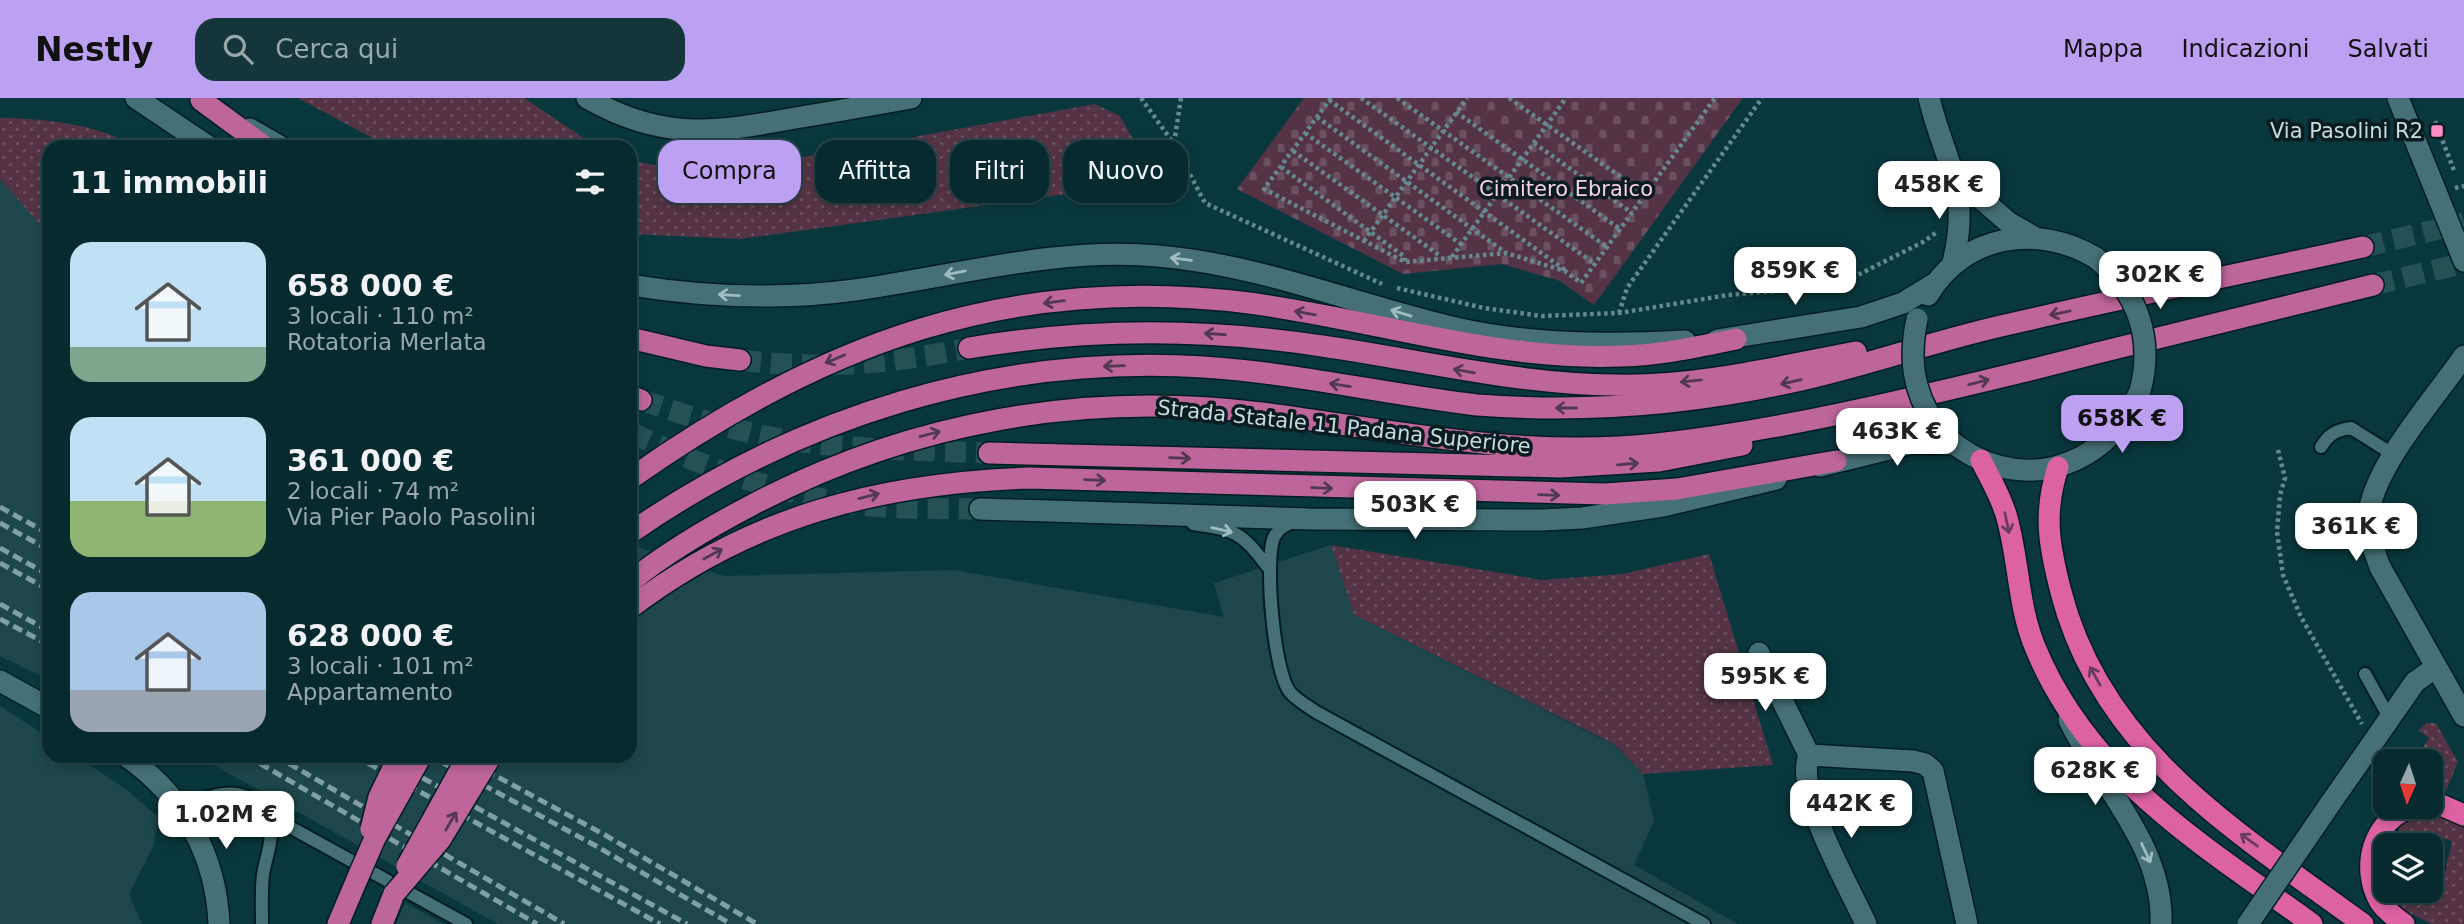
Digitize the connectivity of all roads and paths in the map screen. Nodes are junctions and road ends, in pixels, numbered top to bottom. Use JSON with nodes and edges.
{"nodes":[{"id":1,"x":136,"y":98,"type":"edge"},
{"id":2,"x":587,"y":98,"type":"edge"},
{"id":3,"x":911,"y":98,"type":"edge"},
{"id":4,"x":1141,"y":98,"type":"edge"},
{"id":5,"x":1181,"y":98,"type":"edge"},
{"id":6,"x":1361,"y":98,"type":"edge"},
{"id":7,"x":1397,"y":98,"type":"edge"},
{"id":8,"x":1466,"y":98,"type":"edge"},
{"id":9,"x":1509,"y":98,"type":"edge"},
{"id":10,"x":1566,"y":98,"type":"edge"},
{"id":11,"x":1715,"y":98,"type":"edge"},
{"id":12,"x":1762,"y":98,"type":"edge"},
{"id":13,"x":1929,"y":98,"type":"edge"},
{"id":14,"x":2398,"y":98,"type":"edge"},
{"id":15,"x":199,"y":99,"type":"edge"},
{"id":16,"x":1330,"y":99,"type":"edge"},
{"id":17,"x":1456,"y":112,"type":"junction"},
{"id":18,"x":1317,"y":117,"type":"junction"},
{"id":19,"x":2435,"y":121,"type":"dead end"},
{"id":20,"x":1547,"y":125,"type":"junction"},
{"id":21,"x":1443,"y":131,"type":"junction"},
{"id":22,"x":1305,"y":133,"type":"junction"},
{"id":23,"x":199,"y":140,"type":"edge"},
{"id":24,"x":255,"y":140,"type":"edge"},
{"id":25,"x":269,"y":140,"type":"edge"},
{"id":26,"x":1171,"y":140,"type":"edge"},
{"id":27,"x":1175,"y":140,"type":"edge"},
{"id":28,"x":1534,"y":143,"type":"junction"},
{"id":29,"x":1431,"y":147,"type":"junction"},
{"id":30,"x":1293,"y":151,"type":"junction"},
{"id":31,"x":1522,"y":159,"type":"junction"},
{"id":32,"x":1419,"y":164,"type":"junction"},
{"id":33,"x":1281,"y":167,"type":"junction"},
{"id":34,"x":1188,"y":171,"type":"edge"},
{"id":35,"x":2455,"y":173,"type":"dead end"},
{"id":36,"x":1509,"y":177,"type":"junction"},
{"id":37,"x":1955,"y":177,"type":"junction"},
{"id":38,"x":1407,"y":181,"type":"junction"},
{"id":39,"x":1497,"y":194,"type":"junction"},
{"id":40,"x":1645,"y":194,"type":"junction"},
{"id":41,"x":1395,"y":198,"type":"junction"},
{"id":42,"x":1960,"y":206,"type":"junction"},
{"id":43,"x":1485,"y":211,"type":"junction"},
{"id":44,"x":1632,"y":213,"type":"junction"},
{"id":45,"x":1383,"y":215,"type":"junction"},
{"id":46,"x":1473,"y":227,"type":"junction"},
{"id":47,"x":1620,"y":229,"type":"junction"},
{"id":48,"x":1371,"y":231,"type":"junction"},
{"id":49,"x":2034,"y":237,"type":"junction"},
{"id":50,"x":1364,"y":240,"type":"junction"},
{"id":51,"x":1461,"y":244,"type":"junction"},
{"id":52,"x":1607,"y":247,"type":"junction"},
{"id":53,"x":2363,"y":247,"type":"tunnel mouth"},
{"id":54,"x":1506,"y":253,"type":"junction"},
{"id":55,"x":1440,"y":258,"type":"junction"},
{"id":56,"x":1451,"y":258,"type":"junction"},
{"id":57,"x":1405,"y":261,"type":"junction"},
{"id":58,"x":2464,"y":261,"type":"edge"},
{"id":59,"x":1595,"y":264,"type":"junction"},
{"id":60,"x":1952,"y":266,"type":"junction"},
{"id":61,"x":1565,"y":271,"type":"junction"},
{"id":62,"x":1934,"y":284,"type":"junction"},
{"id":63,"x":2373,"y":285,"type":"tunnel mouth"},
{"id":64,"x":637,"y":286,"type":"edge"},
{"id":65,"x":1619,"y":313,"type":"junction"},
{"id":66,"x":1999,"y":326,"type":"junction"},
{"id":67,"x":1736,"y":339,"type":"junction"},
{"id":68,"x":637,"y":340,"type":"edge"},
{"id":69,"x":970,"y":348,"type":"tunnel mouth"},
{"id":70,"x":2464,"y":356,"type":"edge"},
{"id":71,"x":740,"y":360,"type":"tunnel mouth"},
{"id":72,"x":1866,"y":410,"type":"junction"},
{"id":73,"x":1955,"y":444,"type":"junction"},
{"id":74,"x":2321,"y":447,"type":"dead end"},
{"id":75,"x":2278,"y":450,"type":"dead end"},
{"id":76,"x":989,"y":453,"type":"tunnel mouth"},
{"id":77,"x":2394,"y":455,"type":"junction"},
{"id":78,"x":1836,"y":460,"type":"junction"},
{"id":79,"x":1981,"y":460,"type":"junction"},
{"id":80,"x":2058,"y":467,"type":"junction"},
{"id":81,"x":637,"y":474,"type":"edge"},
{"id":82,"x":980,"y":509,"type":"tunnel mouth"},
{"id":83,"x":1107,"y":512,"type":"junction"},
{"id":84,"x":1309,"y":519,"type":"junction"},
{"id":85,"x":637,"y":529,"type":"edge"},
{"id":86,"x":1267,"y":566,"type":"junction"},
{"id":87,"x":637,"y":577,"type":"edge"},
{"id":88,"x":637,"y":603,"type":"edge"},
{"id":89,"x":1759,"y":653,"type":"dead end"},
{"id":90,"x":2436,"y":667,"type":"junction"},
{"id":91,"x":2365,"y":674,"type":"dead end"},
{"id":92,"x":0,"y":681,"type":"edge"},
{"id":93,"x":2054,"y":687,"type":"junction"},
{"id":94,"x":42,"y":704,"type":"edge"},
{"id":95,"x":2464,"y":716,"type":"edge"},
{"id":96,"x":2389,"y":717,"type":"junction"},
{"id":97,"x":2365,"y":728,"type":"dead end"},
{"id":98,"x":1809,"y":755,"type":"junction"},
{"id":99,"x":136,"y":763,"type":"edge"},
{"id":100,"x":396,"y":763,"type":"edge"},
{"id":101,"x":417,"y":763,"type":"edge"},
{"id":102,"x":464,"y":763,"type":"edge"},
{"id":103,"x":487,"y":763,"type":"edge"},
{"id":104,"x":2443,"y":806,"type":"edge"},
{"id":105,"x":184,"y":810,"type":"junction"},
{"id":106,"x":2464,"y":815,"type":"edge"},
{"id":107,"x":270,"y":816,"type":"junction"},
{"id":108,"x":2391,"y":819,"type":"edge"},
{"id":109,"x":2382,"y":828,"type":"junction"},
{"id":110,"x":2388,"y":833,"type":"edge"},
{"id":111,"x":358,"y":877,"type":"junction"},
{"id":112,"x":394,"y":894,"type":"junction"},
{"id":113,"x":219,"y":917,"type":"edge"},
{"id":114,"x":262,"y":924,"type":"edge"},
{"id":115,"x":338,"y":924,"type":"edge"},
{"id":116,"x":382,"y":924,"type":"edge"},
{"id":117,"x":466,"y":924,"type":"edge"},
{"id":118,"x":1704,"y":924,"type":"edge"},
{"id":119,"x":1866,"y":924,"type":"edge"},
{"id":120,"x":1967,"y":924,"type":"edge"},
{"id":121,"x":2161,"y":924,"type":"edge"},
{"id":122,"x":2248,"y":924,"type":"edge"},
{"id":123,"x":2312,"y":924,"type":"edge"},
{"id":124,"x":2363,"y":924,"type":"edge"},
{"id":125,"x":2404,"y":924,"type":"edge"}],
"edges":[{"from":1,"to":23,"type":"street"},
{"from":2,"to":3,"type":"street"},
{"from":4,"to":26,"type":"path"},
{"from":5,"to":27,"type":"path"},
{"from":6,"to":29,"type":"path"},
{"from":7,"to":21,"type":"path"},
{"from":8,"to":17,"type":"path"},
{"from":9,"to":20,"type":"path"},
{"from":10,"to":20,"type":"path"},
{"from":11,"to":40,"type":"path"},
{"from":12,"to":65,"type":"path"},
{"from":13,"to":37,"type":"street"},
{"from":14,"to":58,"type":"street"},
{"from":15,"to":24,"type":"highway"},
{"from":15,"to":25,"type":"street"},
{"from":16,"to":18,"type":"path"},
{"from":16,"to":32,"type":"path"},
{"from":17,"to":21,"type":"path"},
{"from":17,"to":31,"type":"path"},
{"from":18,"to":22,"type":"path"},
{"from":18,"to":38,"type":"path"},
{"from":19,"to":35,"type":"path"},
{"from":20,"to":28,"type":"path"},
{"from":20,"to":40,"type":"path"},
{"from":21,"to":29,"type":"path"},
{"from":21,"to":36,"type":"path"},
{"from":22,"to":30,"type":"path"},
{"from":22,"to":41,"type":"path"},
{"from":28,"to":31,"type":"path"},
{"from":28,"to":44,"type":"path"},
{"from":29,"to":32,"type":"path"},
{"from":29,"to":39,"type":"path"},
{"from":30,"to":33,"type":"path"},
{"from":30,"to":45,"type":"path"},
{"from":31,"to":36,"type":"path"},
{"from":31,"to":47,"type":"path"},
{"from":32,"to":38,"type":"path"},
{"from":32,"to":43,"type":"path"},
{"from":33,"to":48,"type":"path"},
{"from":33,"to":50,"type":"path"},
{"from":34,"to":65,"type":"path"},
{"from":36,"to":39,"type":"path"},
{"from":36,"to":52,"type":"path"},
{"from":37,"to":42,"type":"street"},
{"from":37,"to":49,"type":"street"},
{"from":38,"to":41,"type":"path"},
{"from":38,"to":46,"type":"path"},
{"from":39,"to":43,"type":"path"},
{"from":39,"to":59,"type":"path"},
{"from":40,"to":44,"type":"path"},
{"from":41,"to":45,"type":"path"},
{"from":41,"to":51,"type":"path"},
{"from":42,"to":60,"type":"street"},
{"from":42,"to":65,"type":"path"},
{"from":43,"to":46,"type":"path"},
{"from":43,"to":61,"type":"path"},
{"from":44,"to":47,"type":"path"},
{"from":45,"to":48,"type":"path"},
{"from":45,"to":55,"type":"path"},
{"from":46,"to":51,"type":"path"},
{"from":46,"to":54,"type":"path"},
{"from":47,"to":52,"type":"path"},
{"from":48,"to":50,"type":"path"},
{"from":48,"to":57,"type":"path"},
{"from":49,"to":60,"type":"street"},
{"from":49,"to":80,"type":"street","bridge":true},
{"from":50,"to":57,"type":"path"},
{"from":51,"to":56,"type":"path"},
{"from":52,"to":59,"type":"path"},
{"from":53,"to":66,"type":"highway","name":"Strada Statale 11 Padana Superiore","one_way":true},
{"from":54,"to":56,"type":"path"},
{"from":54,"to":61,"type":"path"},
{"from":55,"to":56,"type":"path"},
{"from":55,"to":57,"type":"path"},
{"from":59,"to":61,"type":"path"},
{"from":60,"to":62,"type":"street"},
{"from":62,"to":67,"type":"street"},
{"from":62,"to":73,"type":"street","bridge":true},
{"from":72,"to":63,"type":"highway","name":"Strada Statale 11 Padana Superiore","one_way":true},
{"from":67,"to":64,"type":"street","one_way":true},
{"from":66,"to":69,"type":"highway","one_way":true},
{"from":66,"to":85,"type":"highway","name":"Strada Statale 11 Padana Superiore","one_way":true},
{"from":67,"to":81,"type":"highway","one_way":true},
{"from":68,"to":71,"type":"highway"},
{"from":70,"to":77,"type":"street"},
{"from":76,"to":72,"type":"highway","one_way":true},
{"from":87,"to":72,"type":"highway","name":"Strada Statale 11 Padana Superiore","one_way":true},
{"from":73,"to":78,"type":"street"},
{"from":73,"to":79,"type":"street"},
{"from":74,"to":77,"type":"lane"},
{"from":75,"to":97,"type":"path"},
{"from":77,"to":90,"type":"street"},
{"from":78,"to":84,"type":"street"},
{"from":88,"to":78,"type":"highway","one_way":true},
{"from":79,"to":80,"type":"street"},
{"from":79,"to":93,"type":"highway","one_way":true},
{"from":124,"to":80,"type":"highway","one_way":true},
{"from":82,"to":83,"type":"street"},
{"from":83,"to":84,"type":"street"},
{"from":83,"to":86,"type":"lane","one_way":true},
{"from":84,"to":86,"type":"lane"},
{"from":86,"to":118,"type":"lane"},
{"from":89,"to":98,"type":"street"},
{"from":90,"to":95,"type":"street"},
{"from":90,"to":96,"type":"street"},
{"from":91,"to":96,"type":"lane"},
{"from":92,"to":94,"type":"street"},
{"from":93,"to":121,"type":"street","one_way":true},
{"from":93,"to":123,"type":"highway"},
{"from":96,"to":122,"type":"street","bridge":true},
{"from":98,"to":119,"type":"street"},
{"from":98,"to":120,"type":"street"},
{"from":99,"to":105,"type":"street"},
{"from":100,"to":111,"type":"highway","bridge":true},
{"from":101,"to":111,"type":"highway","bridge":true},
{"from":102,"to":112,"type":"highway","bridge":true},
{"from":112,"to":103,"type":"highway","one_way":true,"bridge":true},
{"from":104,"to":106,"type":"highway"},
{"from":105,"to":107,"type":"lane"},
{"from":105,"to":113,"type":"street"},
{"from":107,"to":114,"type":"lane"},
{"from":107,"to":117,"type":"lane"},
{"from":108,"to":109,"type":"highway"},
{"from":109,"to":110,"type":"lane"},
{"from":109,"to":125,"type":"highway"},
{"from":111,"to":115,"type":"highway"},
{"from":112,"to":116,"type":"highway"}]}
